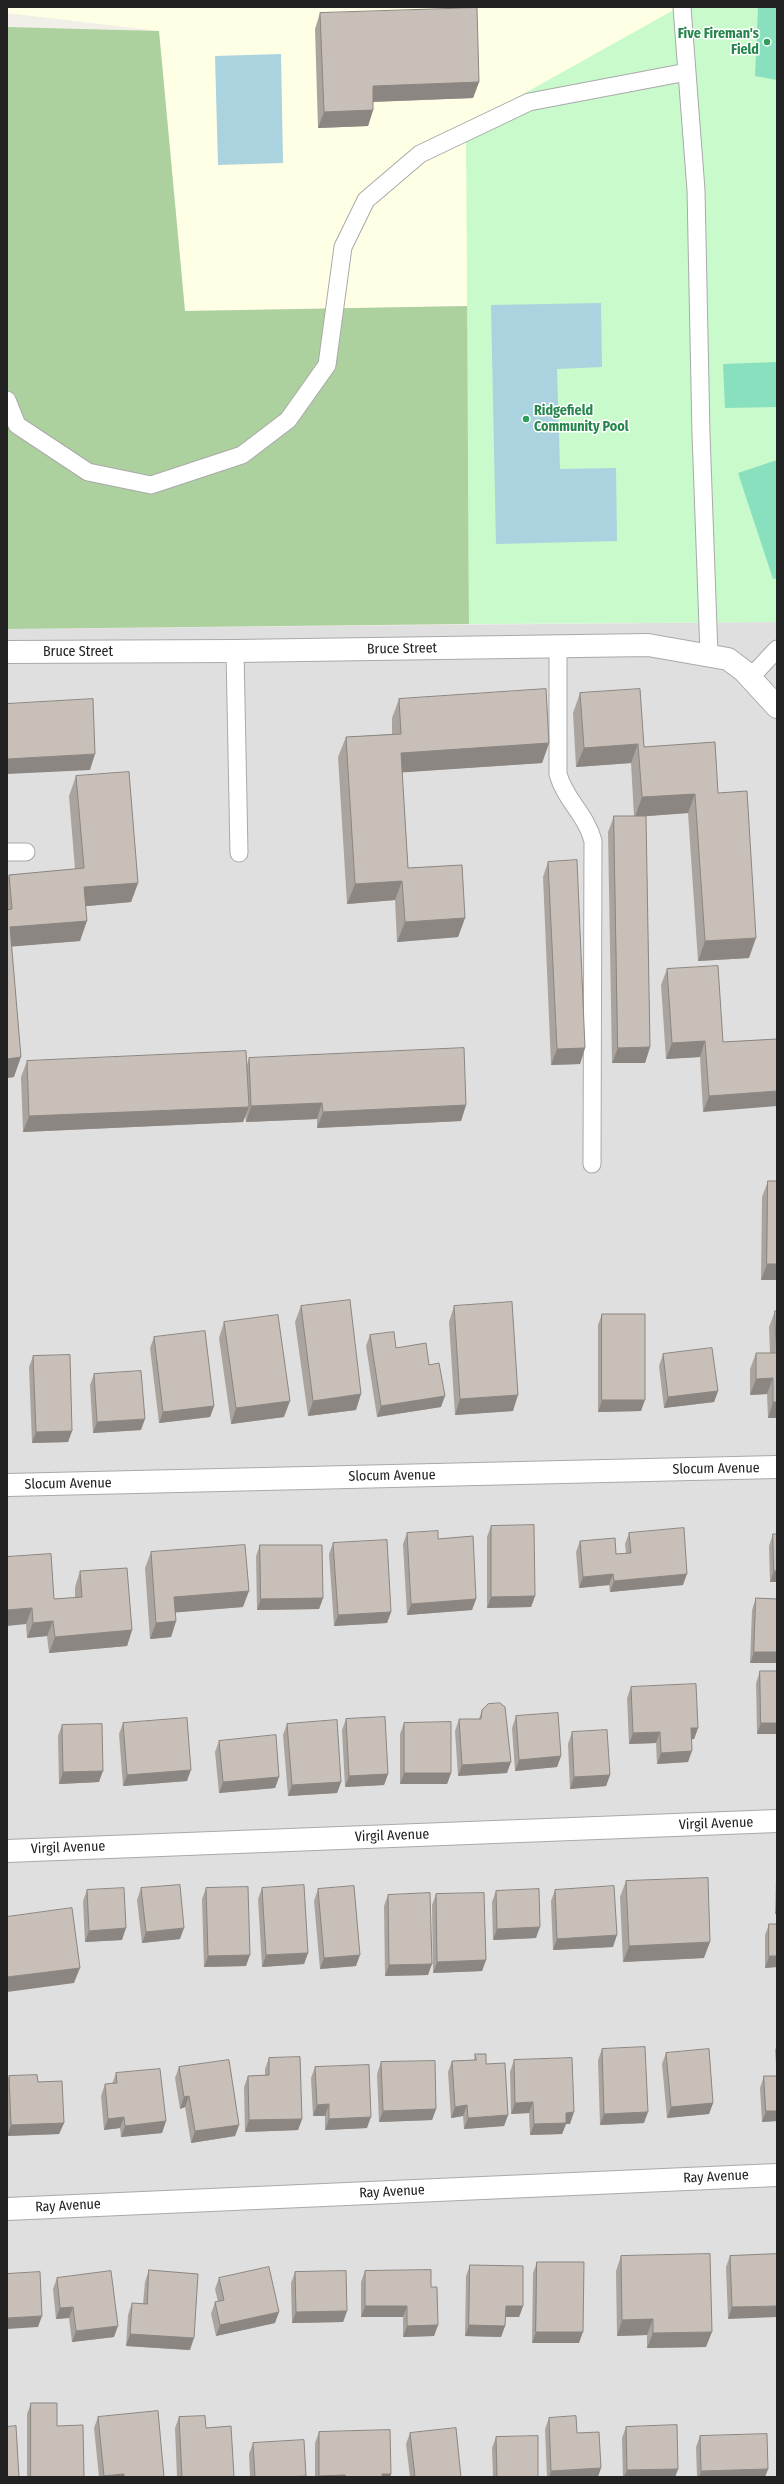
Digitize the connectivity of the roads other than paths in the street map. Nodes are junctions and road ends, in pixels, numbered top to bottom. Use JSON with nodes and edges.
{"nodes":[{"id":1,"x":682,"y":7,"type":"edge"},
{"id":2,"x":687,"y":72,"type":"junction"},
{"id":3,"x":7,"y":400,"type":"edge"},
{"id":4,"x":558,"y":646,"type":"junction"},
{"id":5,"x":777,"y":649,"type":"edge"},
{"id":6,"x":235,"y":651,"type":"junction"},
{"id":7,"x":7,"y":652,"type":"edge"},
{"id":8,"x":709,"y":654,"type":"junction"},
{"id":9,"x":750,"y":678,"type":"junction"},
{"id":10,"x":777,"y":707,"type":"edge"},
{"id":11,"x":7,"y":852,"type":"edge"},
{"id":12,"x":26,"y":852,"type":"dead end"},
{"id":13,"x":239,"y":853,"type":"dead end"},
{"id":14,"x":592,"y":1164,"type":"dead end"},
{"id":15,"x":777,"y":1467,"type":"edge"},
{"id":16,"x":7,"y":1485,"type":"edge"},
{"id":17,"x":777,"y":1821,"type":"edge"},
{"id":18,"x":7,"y":1851,"type":"edge"},
{"id":19,"x":777,"y":2175,"type":"edge"},
{"id":20,"x":7,"y":2209,"type":"edge"}],
"edges":[{"from":1,"to":2,"type":"lane"},
{"from":2,"to":3,"type":"lane"},
{"from":2,"to":8,"type":"lane"},
{"from":4,"to":6,"type":"street","name":"Bruce Street"},
{"from":4,"to":8,"type":"street","name":"Bruce Street"},
{"from":4,"to":14,"type":"lane"},
{"from":5,"to":9,"type":"lane"},
{"from":6,"to":7,"type":"street","name":"Bruce Street"},
{"from":6,"to":13,"type":"lane"},
{"from":8,"to":9,"type":"street","name":"Bruce Street"},
{"from":9,"to":10,"type":"street","name":"Bruce Street"},
{"from":11,"to":12,"type":"lane"},
{"from":15,"to":16,"type":"street","name":"Slocum Avenue"},
{"from":17,"to":18,"type":"street","name":"Virgil Avenue"},
{"from":19,"to":20,"type":"street","name":"Ray Avenue"}]}
